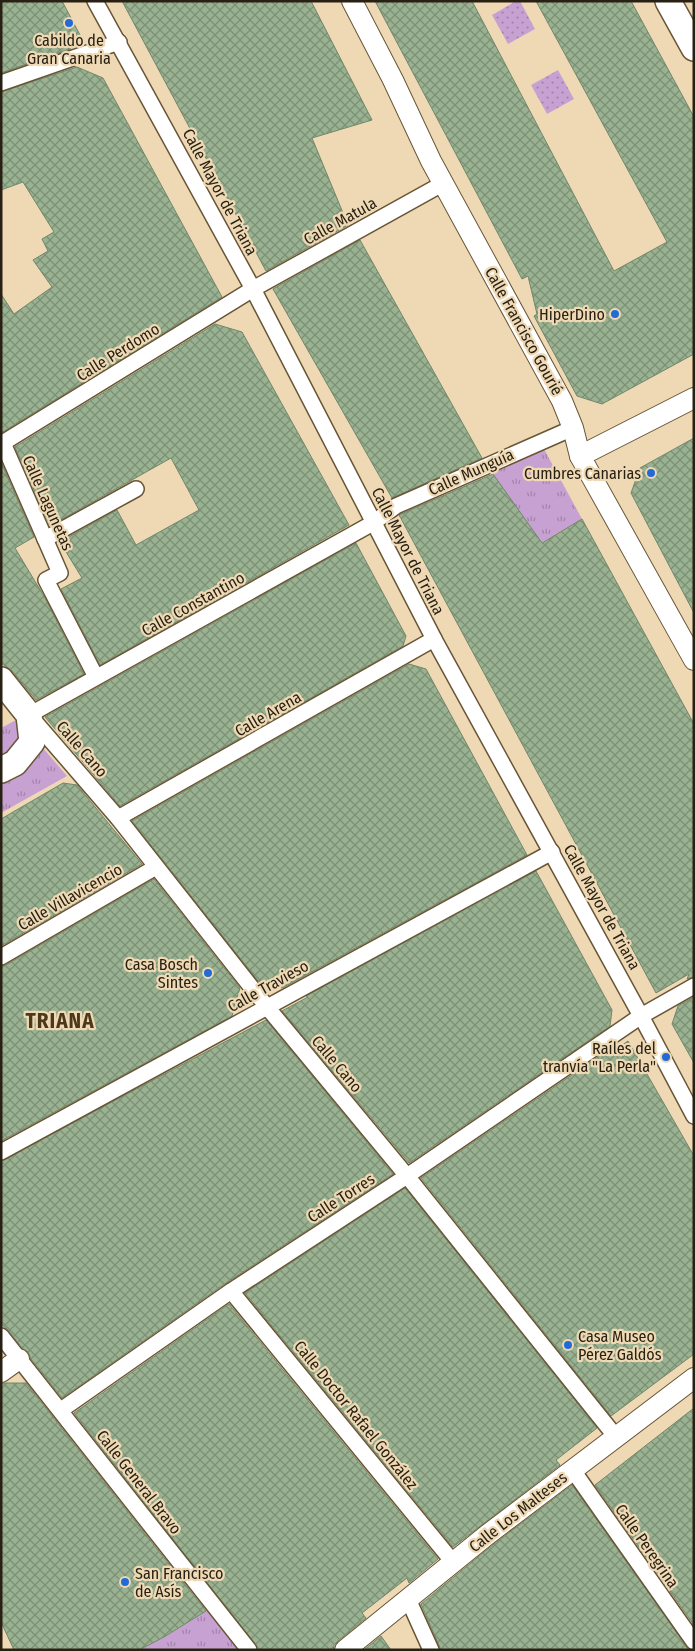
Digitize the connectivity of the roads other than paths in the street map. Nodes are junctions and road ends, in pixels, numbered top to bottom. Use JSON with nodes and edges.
{"nodes":[{"id":1,"x":95,"y":1,"type":"edge"},
{"id":2,"x":352,"y":1,"type":"edge"},
{"id":3,"x":668,"y":1,"type":"edge"},
{"id":4,"x":119,"y":42,"type":"junction"},
{"id":5,"x":694,"y":48,"type":"edge"},
{"id":6,"x":1,"y":83,"type":"edge"},
{"id":7,"x":444,"y":183,"type":"junction"},
{"id":8,"x":253,"y":289,"type":"junction"},
{"id":9,"x":694,"y":398,"type":"edge"},
{"id":10,"x":573,"y":428,"type":"junction"},
{"id":11,"x":2,"y":443,"type":"edge"},
{"id":12,"x":580,"y":456,"type":"junction"},
{"id":13,"x":136,"y":489,"type":"dead end"},
{"id":14,"x":374,"y":523,"type":"junction"},
{"id":15,"x":45,"y":539,"type":"junction"},
{"id":16,"x":434,"y":639,"type":"junction"},
{"id":17,"x":694,"y":660,"type":"edge"},
{"id":18,"x":96,"y":678,"type":"junction"},
{"id":19,"x":1,"y":680,"type":"edge"},
{"id":20,"x":29,"y":715,"type":"junction"},
{"id":21,"x":1,"y":770,"type":"edge"},
{"id":22,"x":118,"y":818,"type":"junction"},
{"id":23,"x":552,"y":852,"type":"junction"},
{"id":24,"x":156,"y":867,"type":"junction"},
{"id":25,"x":1,"y":957,"type":"edge"},
{"id":26,"x":694,"y":986,"type":"edge"},
{"id":27,"x":267,"y":1007,"type":"junction"},
{"id":28,"x":641,"y":1016,"type":"junction"},
{"id":29,"x":694,"y":1116,"type":"edge"},
{"id":30,"x":1,"y":1152,"type":"edge"},
{"id":31,"x":407,"y":1176,"type":"junction"},
{"id":32,"x":231,"y":1291,"type":"junction"},
{"id":33,"x":1,"y":1336,"type":"edge"},
{"id":34,"x":19,"y":1359,"type":"junction"},
{"id":35,"x":1,"y":1372,"type":"edge"},
{"id":36,"x":694,"y":1378,"type":"edge"},
{"id":37,"x":60,"y":1410,"type":"junction"},
{"id":38,"x":616,"y":1437,"type":"junction"},
{"id":39,"x":572,"y":1470,"type":"junction"},
{"id":40,"x":453,"y":1562,"type":"junction"},
{"id":41,"x":408,"y":1599,"type":"junction"},
{"id":42,"x":694,"y":1642,"type":"edge"},
{"id":43,"x":249,"y":1650,"type":"edge"},
{"id":44,"x":345,"y":1650,"type":"edge"},
{"id":45,"x":431,"y":1650,"type":"edge"}],
"edges":[{"from":1,"to":4,"type":"street","name":"Calle Mayor de Triana"},
{"from":2,"to":7,"type":"street","name":"Calle Francisco Gourié"},
{"from":3,"to":5,"type":"street"},
{"from":4,"to":6,"type":"street"},
{"from":4,"to":8,"type":"street","name":"Calle Mayor de Triana"},
{"from":7,"to":8,"type":"street","name":"Calle Matula"},
{"from":7,"to":10,"type":"street","name":"Calle Francisco Gourié"},
{"from":8,"to":11,"type":"street","name":"Calle Perdomo"},
{"from":8,"to":14,"type":"street","name":"Calle Mayor de Triana"},
{"from":9,"to":12,"type":"street"},
{"from":10,"to":12,"type":"street","name":"Calle Francisco Gourié"},
{"from":10,"to":14,"type":"street","name":"Calle Munguía"},
{"from":11,"to":15,"type":"street","name":"Calle Lagunetas"},
{"from":12,"to":17,"type":"street","name":"Calle Francisco Gourié"},
{"from":13,"to":15,"type":"street"},
{"from":14,"to":16,"type":"street","name":"Calle Mayor de Triana"},
{"from":14,"to":18,"type":"street","name":"Calle Constantino"},
{"from":15,"to":18,"type":"street","name":"Calle Lagunetas"},
{"from":16,"to":22,"type":"street","name":"Calle Arena"},
{"from":16,"to":23,"type":"street","name":"Calle Mayor de Triana"},
{"from":18,"to":20,"type":"street","name":"Calle Constantino"},
{"from":19,"to":20,"type":"street"},
{"from":20,"to":21,"type":"street"},
{"from":20,"to":22,"type":"street","name":"Calle Cano"},
{"from":22,"to":24,"type":"street","name":"Calle Cano"},
{"from":23,"to":27,"type":"street","name":"Calle Travieso"},
{"from":23,"to":28,"type":"street","name":"Calle Mayor de Triana"},
{"from":24,"to":25,"type":"street","name":"Calle Villavicencio"},
{"from":24,"to":27,"type":"street","name":"Calle Cano"},
{"from":26,"to":28,"type":"street","name":"Calle Torres"},
{"from":27,"to":30,"type":"street","name":"Calle Travieso"},
{"from":27,"to":31,"type":"street","name":"Calle Cano"},
{"from":28,"to":29,"type":"street","name":"Calle Mayor de Triana"},
{"from":28,"to":31,"type":"street","name":"Calle Torres"},
{"from":31,"to":32,"type":"street","name":"Calle Torres"},
{"from":31,"to":38,"type":"street","name":"Calle Cano"},
{"from":32,"to":37,"type":"street","name":"Calle Torres"},
{"from":32,"to":40,"type":"street","name":"Calle Doctor Rafael González"},
{"from":33,"to":34,"type":"street","name":"Calle General Bravo"},
{"from":34,"to":35,"type":"street"},
{"from":34,"to":37,"type":"street","name":"Calle General Bravo"},
{"from":36,"to":38,"type":"street","name":"Calle Los Malteses"},
{"from":37,"to":43,"type":"street","name":"Calle General Bravo"},
{"from":38,"to":39,"type":"street","name":"Calle Los Malteses"},
{"from":39,"to":40,"type":"street","name":"Calle Los Malteses"},
{"from":39,"to":42,"type":"street","name":"Calle Peregrina"},
{"from":40,"to":41,"type":"street","name":"Calle Los Malteses"},
{"from":41,"to":44,"type":"street","name":"Calle Los Malteses"},
{"from":41,"to":45,"type":"street"}]}
